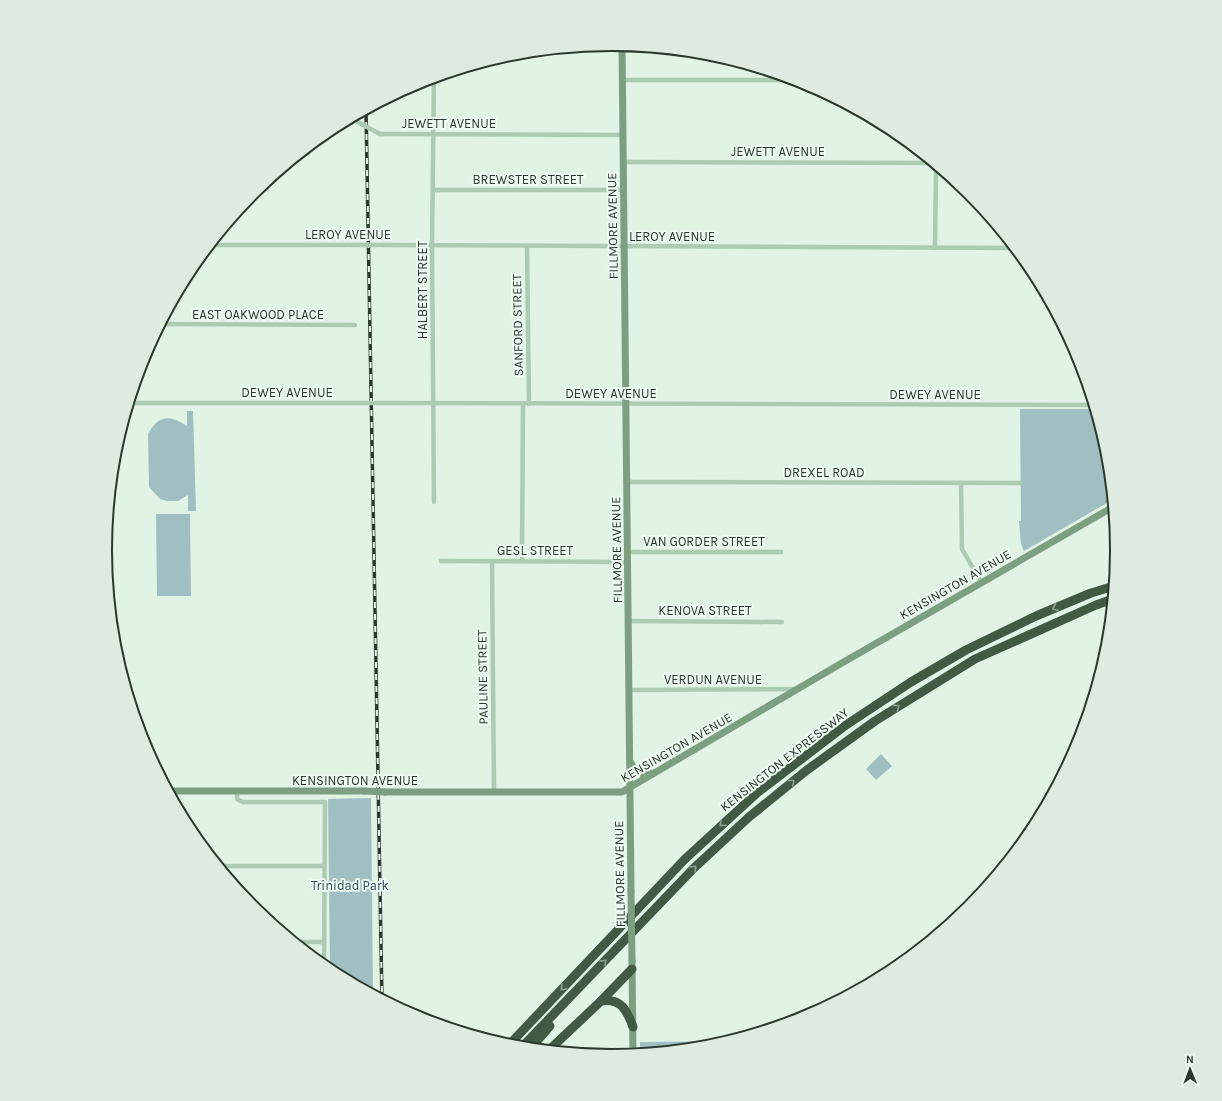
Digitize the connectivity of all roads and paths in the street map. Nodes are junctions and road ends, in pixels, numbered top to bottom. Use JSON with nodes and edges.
{"nodes":[{"id":1,"x":622,"y":51,"type":"edge"},
{"id":2,"x":622,"y":80,"type":"junction"},
{"id":3,"x":777,"y":80,"type":"edge"},
{"id":4,"x":434,"y":84,"type":"edge"},
{"id":5,"x":356,"y":121,"type":"edge"},
{"id":6,"x":434,"y":134,"type":"junction"},
{"id":7,"x":623,"y":135,"type":"junction"},
{"id":8,"x":623,"y":162,"type":"junction"},
{"id":9,"x":926,"y":163,"type":"edge"},
{"id":10,"x":936,"y":172,"type":"edge"},
{"id":11,"x":433,"y":190,"type":"junction"},
{"id":12,"x":624,"y":190,"type":"junction"},
{"id":13,"x":216,"y":245,"type":"edge"},
{"id":14,"x":432,"y":246,"type":"junction"},
{"id":15,"x":527,"y":246,"type":"junction"},
{"id":16,"x":624,"y":246,"type":"junction"},
{"id":17,"x":935,"y":248,"type":"junction"},
{"id":18,"x":1008,"y":248,"type":"edge"},
{"id":19,"x":166,"y":324,"type":"edge"},
{"id":20,"x":356,"y":325,"type":"dead end"},
{"id":21,"x":134,"y":403,"type":"edge"},
{"id":22,"x":434,"y":404,"type":"junction"},
{"id":23,"x":523,"y":404,"type":"junction"},
{"id":24,"x":529,"y":404,"type":"junction"},
{"id":25,"x":626,"y":404,"type":"junction"},
{"id":26,"x":1088,"y":405,"type":"edge"},
{"id":27,"x":627,"y":482,"type":"junction"},
{"id":28,"x":961,"y":483,"type":"junction"},
{"id":29,"x":1020,"y":484,"type":"dead end"},
{"id":30,"x":434,"y":502,"type":"dead end"},
{"id":31,"x":1108,"y":510,"type":"edge"},
{"id":32,"x":628,"y":552,"type":"junction"},
{"id":33,"x":781,"y":552,"type":"dead end"},
{"id":34,"x":441,"y":561,"type":"dead end"},
{"id":35,"x":492,"y":561,"type":"junction"},
{"id":36,"x":522,"y":561,"type":"junction"},
{"id":37,"x":628,"y":562,"type":"junction"},
{"id":38,"x":981,"y":582,"type":"junction"},
{"id":39,"x":1109,"y":584,"type":"edge"},
{"id":40,"x":1109,"y":588,"type":"edge"},
{"id":41,"x":1091,"y":593,"type":"junction"},
{"id":42,"x":1107,"y":601,"type":"edge"},
{"id":43,"x":1107,"y":603,"type":"edge"},
{"id":44,"x":1096,"y":605,"type":"junction"},
{"id":45,"x":629,"y":621,"type":"junction"},
{"id":46,"x":782,"y":622,"type":"dead end"},
{"id":47,"x":629,"y":690,"type":"junction"},
{"id":48,"x":798,"y":690,"type":"junction"},
{"id":49,"x":630,"y":761,"type":"junction"},
{"id":50,"x":659,"y":771,"type":"junction"},
{"id":51,"x":630,"y":788,"type":"junction"},
{"id":52,"x":173,"y":791,"type":"edge"},
{"id":53,"x":237,"y":791,"type":"junction"},
{"id":54,"x":494,"y":793,"type":"junction"},
{"id":55,"x":224,"y":866,"type":"edge"},
{"id":56,"x":324,"y":866,"type":"junction"},
{"id":57,"x":301,"y":942,"type":"edge"},
{"id":58,"x":324,"y":942,"type":"junction"},
{"id":59,"x":324,"y":959,"type":"edge"},
{"id":60,"x":632,"y":965,"type":"junction"},
{"id":61,"x":578,"y":991,"type":"junction"},
{"id":62,"x":601,"y":1001,"type":"junction"},
{"id":63,"x":632,"y":1027,"type":"junction"},
{"id":64,"x":514,"y":1040,"type":"edge"},
{"id":65,"x":527,"y":1042,"type":"edge"},
{"id":66,"x":535,"y":1044,"type":"edge"},
{"id":67,"x":553,"y":1047,"type":"edge"},
{"id":68,"x":633,"y":1049,"type":"edge"}],
"edges":[{"from":1,"to":2,"type":"street","name":"FILLMORE AVENUE"},
{"from":2,"to":3,"type":"street"},
{"from":2,"to":7,"type":"street","name":"FILLMORE AVENUE"},
{"from":4,"to":6,"type":"street","name":"HALBERT STREET"},
{"from":5,"to":6,"type":"street","name":"JEWETT AVENUE","bridge":true},
{"from":6,"to":7,"type":"street","name":"JEWETT AVENUE"},
{"from":6,"to":11,"type":"street","name":"HALBERT STREET"},
{"from":7,"to":8,"type":"street","name":"FILLMORE AVENUE"},
{"from":8,"to":9,"type":"street","name":"JEWETT AVENUE"},
{"from":8,"to":12,"type":"street","name":"FILLMORE AVENUE"},
{"from":10,"to":17,"type":"street"},
{"from":11,"to":12,"type":"street","name":"BREWSTER STREET"},
{"from":11,"to":14,"type":"street","name":"HALBERT STREET"},
{"from":12,"to":16,"type":"street","name":"FILLMORE AVENUE"},
{"from":13,"to":14,"type":"street","name":"LEROY AVENUE","bridge":true},
{"from":14,"to":15,"type":"street","name":"LEROY AVENUE"},
{"from":14,"to":22,"type":"street","name":"HALBERT STREET"},
{"from":15,"to":16,"type":"street","name":"LEROY AVENUE"},
{"from":15,"to":24,"type":"street","name":"SANFORD STREET"},
{"from":16,"to":17,"type":"street","name":"LEROY AVENUE"},
{"from":16,"to":25,"type":"street","name":"FILLMORE AVENUE"},
{"from":17,"to":18,"type":"street","name":"LEROY AVENUE"},
{"from":19,"to":20,"type":"street","name":"EAST OAKWOOD PLACE"},
{"from":21,"to":22,"type":"street","name":"DEWEY AVENUE","bridge":true},
{"from":22,"to":23,"type":"street","name":"DEWEY AVENUE"},
{"from":22,"to":30,"type":"street","name":"HALBERT STREET"},
{"from":23,"to":24,"type":"street","name":"DEWEY AVENUE"},
{"from":23,"to":36,"type":"street"},
{"from":24,"to":25,"type":"street","name":"DEWEY AVENUE"},
{"from":25,"to":26,"type":"street","name":"DEWEY AVENUE"},
{"from":25,"to":27,"type":"street","name":"FILLMORE AVENUE"},
{"from":27,"to":28,"type":"street","name":"DREXEL ROAD"},
{"from":27,"to":32,"type":"street","name":"FILLMORE AVENUE"},
{"from":28,"to":29,"type":"street","name":"DREXEL ROAD"},
{"from":28,"to":38,"type":"street"},
{"from":31,"to":38,"type":"street","name":"KENSINGTON AVENUE"},
{"from":32,"to":33,"type":"street","name":"VAN GORDER STREET"},
{"from":32,"to":37,"type":"street","name":"FILLMORE AVENUE"},
{"from":34,"to":35,"type":"street","name":"GESL STREET"},
{"from":35,"to":36,"type":"street","name":"GESL STREET"},
{"from":35,"to":54,"type":"street","name":"PAULINE STREET"},
{"from":36,"to":37,"type":"street","name":"GESL STREET"},
{"from":37,"to":45,"type":"street","name":"FILLMORE AVENUE"},
{"from":38,"to":48,"type":"street","name":"KENSINGTON AVENUE"},
{"from":39,"to":41,"type":"highway"},
{"from":40,"to":41,"type":"highway","name":"KENSINGTON EXPRESSWAY"},
{"from":41,"to":64,"type":"highway","name":"KENSINGTON EXPRESSWAY","one_way":true},
{"from":42,"to":44,"type":"highway","name":"KENSINGTON EXPRESSWAY"},
{"from":43,"to":44,"type":"highway"},
{"from":61,"to":44,"type":"highway","name":"KENSINGTON EXPRESSWAY","one_way":true},
{"from":45,"to":46,"type":"street","name":"KENOVA STREET"},
{"from":45,"to":47,"type":"street","name":"FILLMORE AVENUE"},
{"from":47,"to":48,"type":"street","name":"VERDUN AVENUE"},
{"from":47,"to":49,"type":"street","name":"FILLMORE AVENUE"},
{"from":48,"to":50,"type":"street","name":"KENSINGTON AVENUE"},
{"from":49,"to":50,"type":"street"},
{"from":49,"to":51,"type":"street","name":"FILLMORE AVENUE"},
{"from":50,"to":51,"type":"street","name":"KENSINGTON AVENUE"},
{"from":51,"to":54,"type":"street","name":"KENSINGTON AVENUE"},
{"from":51,"to":60,"type":"street","name":"FILLMORE AVENUE","bridge":true},
{"from":52,"to":53,"type":"street","name":"KENSINGTON AVENUE"},
{"from":53,"to":54,"type":"street","name":"KENSINGTON AVENUE","bridge":true},
{"from":53,"to":56,"type":"street"},
{"from":55,"to":56,"type":"street"},
{"from":56,"to":58,"type":"street"},
{"from":57,"to":58,"type":"street"},
{"from":58,"to":59,"type":"street"},
{"from":60,"to":62,"type":"highway"},
{"from":60,"to":63,"type":"street","name":"FILLMORE AVENUE"},
{"from":61,"to":65,"type":"highway","name":"KENSINGTON EXPRESSWAY"},
{"from":61,"to":66,"type":"highway"},
{"from":62,"to":63,"type":"highway"},
{"from":62,"to":67,"type":"highway"},
{"from":63,"to":68,"type":"street","name":"FILLMORE AVENUE"}]}
